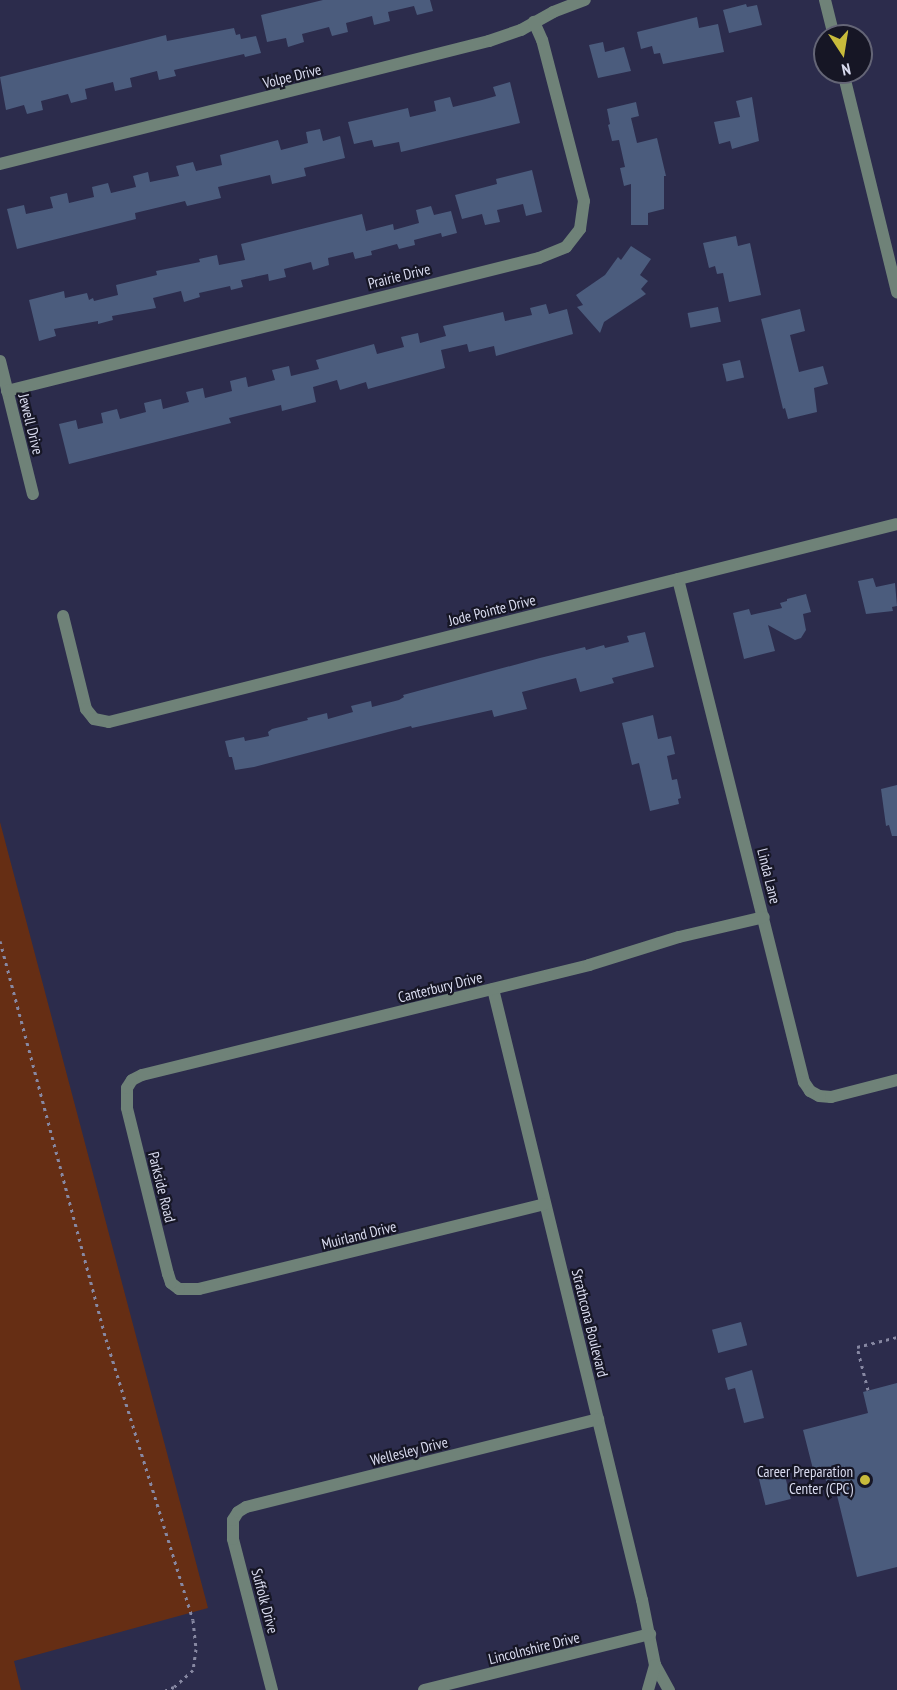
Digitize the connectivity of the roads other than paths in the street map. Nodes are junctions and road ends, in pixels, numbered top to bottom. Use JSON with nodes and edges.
{"nodes":[{"id":1,"x":585,"y":0,"type":"edge"},
{"id":2,"x":825,"y":0,"type":"edge"},
{"id":3,"x":534,"y":22,"type":"junction"},
{"id":4,"x":831,"y":24,"type":"edge"},
{"id":5,"x":846,"y":84,"type":"edge"},
{"id":6,"x":0,"y":164,"type":"edge"},
{"id":7,"x":897,"y":292,"type":"edge"},
{"id":8,"x":0,"y":361,"type":"edge"},
{"id":9,"x":7,"y":391,"type":"junction"},
{"id":10,"x":33,"y":494,"type":"dead end"},
{"id":11,"x":897,"y":524,"type":"edge"},
{"id":12,"x":678,"y":579,"type":"junction"},
{"id":13,"x":63,"y":616,"type":"dead end"},
{"id":14,"x":764,"y":917,"type":"junction"},
{"id":15,"x":493,"y":989,"type":"junction"},
{"id":16,"x":897,"y":1080,"type":"edge"},
{"id":17,"x":127,"y":1088,"type":"joint"},
{"id":18,"x":545,"y":1204,"type":"junction"},
{"id":19,"x":179,"y":1289,"type":"joint"},
{"id":20,"x":598,"y":1419,"type":"junction"},
{"id":21,"x":233,"y":1520,"type":"joint"},
{"id":22,"x":650,"y":1634,"type":"junction"},
{"id":23,"x":655,"y":1665,"type":"junction"},
{"id":24,"x":272,"y":1690,"type":"edge"},
{"id":25,"x":424,"y":1690,"type":"edge"},
{"id":26,"x":648,"y":1690,"type":"edge"},
{"id":27,"x":669,"y":1690,"type":"edge"}],
"edges":[{"from":1,"to":3,"type":"street","name":"Volpe Drive"},
{"from":2,"to":4,"type":"street"},
{"from":3,"to":6,"type":"street","name":"Volpe Drive"},
{"from":3,"to":9,"type":"street","name":"Prairie Drive"},
{"from":5,"to":7,"type":"street"},
{"from":8,"to":9,"type":"street","name":"Jewell Drive"},
{"from":9,"to":10,"type":"street","name":"Jewell Drive"},
{"from":11,"to":12,"type":"street","name":"Jode Pointe Drive"},
{"from":12,"to":13,"type":"street","name":"Jode Pointe Drive"},
{"from":12,"to":14,"type":"street","name":"Linda Lane"},
{"from":14,"to":15,"type":"street","name":"Canterbury Drive"},
{"from":14,"to":16,"type":"street","name":"Linda Lane"},
{"from":15,"to":17,"type":"street","name":"Canterbury Drive"},
{"from":15,"to":18,"type":"street","name":"Strathcona Boulevard"},
{"from":17,"to":19,"type":"street","name":"Parkside Road"},
{"from":18,"to":19,"type":"street","name":"Muirland Drive"},
{"from":18,"to":20,"type":"street","name":"Strathcona Boulevard"},
{"from":20,"to":21,"type":"street","name":"Wellesley Drive"},
{"from":20,"to":22,"type":"street","name":"Strathcona Boulevard"},
{"from":21,"to":24,"type":"street","name":"Suffolk Drive"},
{"from":22,"to":23,"type":"street","name":"Strathcona Boulevard"},
{"from":22,"to":25,"type":"street","name":"Lincolnshire Drive"},
{"from":23,"to":26,"type":"street","name":"Strathcona Boulevard"},
{"from":23,"to":27,"type":"street","name":"Strathcona Boulevard"}]}
